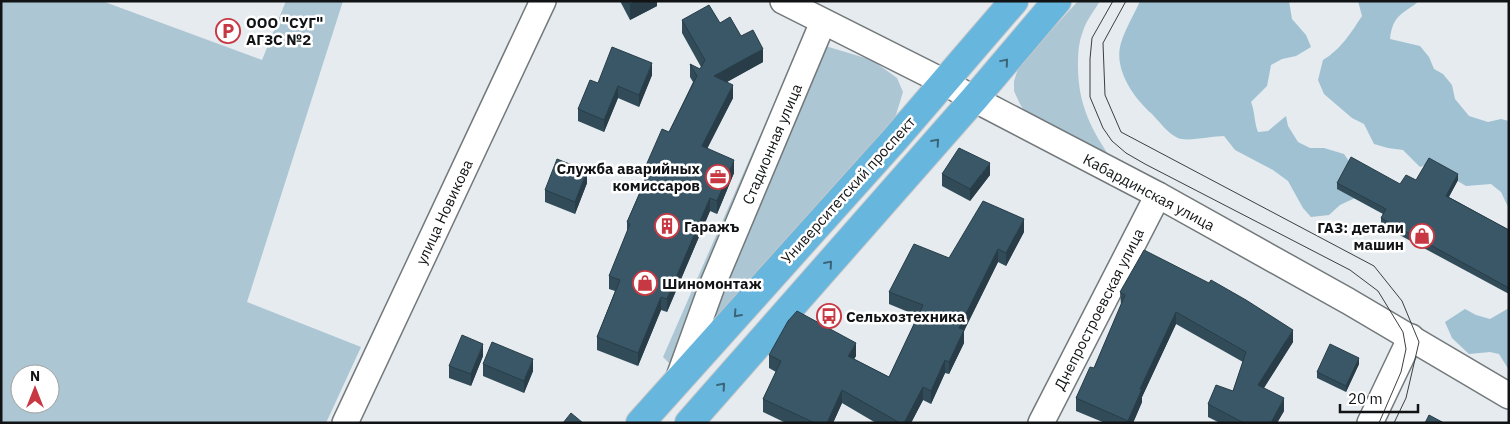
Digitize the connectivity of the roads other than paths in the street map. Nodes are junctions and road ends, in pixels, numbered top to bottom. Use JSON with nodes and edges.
{"nodes":[{"id":1,"x":543,"y":1,"type":"edge"},
{"id":2,"x":783,"y":1,"type":"edge"},
{"id":3,"x":1014,"y":1,"type":"edge"},
{"id":4,"x":1057,"y":1,"type":"edge"},
{"id":5,"x":823,"y":22,"type":"junction"},
{"id":6,"x":944,"y":82,"type":"junction"},
{"id":7,"x":974,"y":99,"type":"junction"},
{"id":8,"x":1158,"y":195,"type":"junction"},
{"id":9,"x":1412,"y":337,"type":"junction"},
{"id":10,"x":678,"y":380,"type":"junction"},
{"id":11,"x":1509,"y":396,"type":"edge"},
{"id":12,"x":345,"y":423,"type":"edge"},
{"id":13,"x":640,"y":423,"type":"edge"},
{"id":14,"x":690,"y":423,"type":"edge"},
{"id":15,"x":1041,"y":423,"type":"edge"},
{"id":16,"x":1370,"y":423,"type":"edge"}],
"edges":[{"from":1,"to":12,"type":"street","name":"улица Новикова"},
{"from":2,"to":5,"type":"street","name":"Кабардинская улица"},
{"from":3,"to":6,"type":"highway","name":"Университетский проспект"},
{"from":7,"to":4,"type":"highway","one_way":true},
{"from":5,"to":6,"type":"street","name":"Кабардинская улица"},
{"from":5,"to":10,"type":"street","name":"Стадионная улица"},
{"from":6,"to":7,"type":"street","name":"Кабардинская улица"},
{"from":6,"to":10,"type":"highway","name":"Университетский проспект","one_way":true},
{"from":7,"to":8,"type":"street","name":"Кабардинская улица"},
{"from":14,"to":7,"type":"highway","one_way":true},
{"from":8,"to":9,"type":"street","name":"Кабардинская улица"},
{"from":8,"to":15,"type":"street","name":"Днепростроевская улица"},
{"from":9,"to":11,"type":"street","name":"Кабардинская улица"},
{"from":9,"to":16,"type":"street"},
{"from":10,"to":13,"type":"highway","name":"Университетский проспект"}]}
